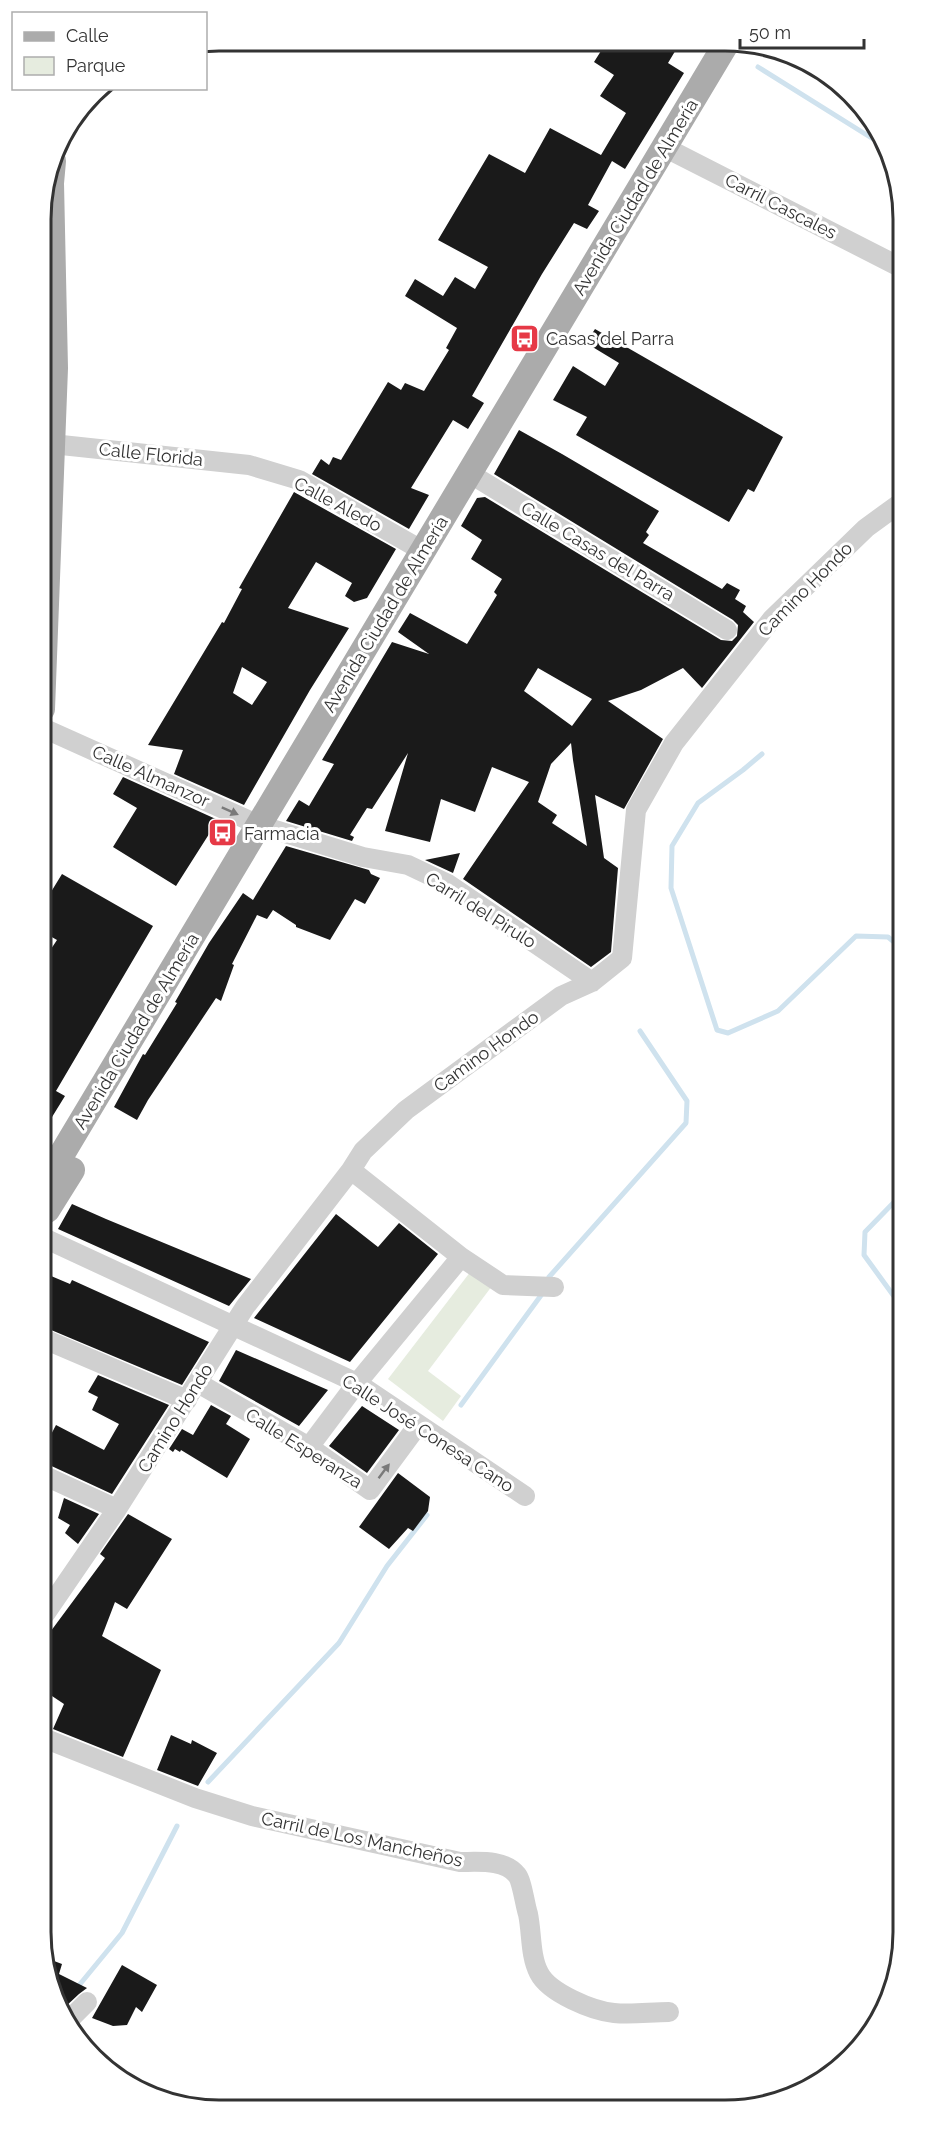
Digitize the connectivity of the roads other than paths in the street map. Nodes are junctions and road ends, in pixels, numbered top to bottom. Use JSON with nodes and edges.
{"nodes":[{"id":1,"x":722,"y":51,"type":"edge"},
{"id":2,"x":664,"y":147,"type":"junction"},
{"id":3,"x":51,"y":205,"type":"edge"},
{"id":4,"x":893,"y":263,"type":"edge"},
{"id":5,"x":52,"y":444,"type":"junction"},
{"id":6,"x":249,"y":465,"type":"joint"},
{"id":7,"x":51,"y":470,"type":"edge"},
{"id":8,"x":469,"y":473,"type":"junction"},
{"id":9,"x":893,"y":508,"type":"edge"},
{"id":10,"x":423,"y":551,"type":"junction"},
{"id":11,"x":727,"y":630,"type":"dead end"},
{"id":12,"x":51,"y":732,"type":"edge"},
{"id":13,"x":259,"y":825,"type":"junction"},
{"id":14,"x":592,"y":982,"type":"junction"},
{"id":15,"x":74,"y":1133,"type":"junction"},
{"id":16,"x":351,"y":1170,"type":"junction"},
{"id":17,"x":51,"y":1171,"type":"edge"},
{"id":18,"x":51,"y":1204,"type":"edge"},
{"id":19,"x":51,"y":1241,"type":"edge"},
{"id":20,"x":461,"y":1257,"type":"junction"},
{"id":21,"x":554,"y":1287,"type":"dead end"},
{"id":22,"x":233,"y":1325,"type":"junction"},
{"id":23,"x":51,"y":1341,"type":"edge"},
{"id":24,"x":357,"y":1383,"type":"junction"},
{"id":25,"x":192,"y":1392,"type":"junction"},
{"id":26,"x":418,"y":1425,"type":"junction"},
{"id":27,"x":309,"y":1447,"type":"junction"},
{"id":28,"x":51,"y":1479,"type":"edge"},
{"id":29,"x":525,"y":1496,"type":"dead end"},
{"id":30,"x":117,"y":1509,"type":"junction"},
{"id":31,"x":51,"y":1605,"type":"edge"},
{"id":32,"x":51,"y":1741,"type":"edge"},
{"id":33,"x":87,"y":2001,"type":"dead end"},
{"id":34,"x":669,"y":2012,"type":"dead end"},
{"id":35,"x":74,"y":2015,"type":"edge"}],
"edges":[{"from":1,"to":2,"type":"main road","name":"Avenida Ciudad de Almería"},
{"from":2,"to":4,"type":"street","name":"Carril Cascales"},
{"from":2,"to":8,"type":"main road","name":"Avenida Ciudad de Almería"},
{"from":3,"to":5,"type":"main road"},
{"from":5,"to":6,"type":"street","name":"Calle Florida"},
{"from":5,"to":7,"type":"main road"},
{"from":6,"to":10,"type":"street","name":"Calle Aledo"},
{"from":8,"to":10,"type":"main road","name":"Avenida Ciudad de Almería"},
{"from":8,"to":11,"type":"street","name":"Calle Casas del Parra"},
{"from":9,"to":14,"type":"street","name":"Camino Hondo"},
{"from":10,"to":13,"type":"main road","name":"Avenida Ciudad de Almería"},
{"from":12,"to":13,"type":"street","name":"Calle Almanzor","one_way":true},
{"from":13,"to":14,"type":"street","name":"Carril del Pirulo"},
{"from":13,"to":15,"type":"main road","name":"Avenida Ciudad de Almería"},
{"from":14,"to":16,"type":"street","name":"Camino Hondo"},
{"from":15,"to":17,"type":"main road","name":"Avenida Ciudad de Almería"},
{"from":15,"to":18,"type":"main road"},
{"from":16,"to":20,"type":"street"},
{"from":16,"to":22,"type":"street","name":"Camino Hondo"},
{"from":19,"to":22,"type":"street","name":"Calle José Conesa Cano"},
{"from":20,"to":21,"type":"street"},
{"from":20,"to":24,"type":"street"},
{"from":22,"to":24,"type":"street","name":"Calle José Conesa Cano"},
{"from":22,"to":25,"type":"street","name":"Camino Hondo"},
{"from":23,"to":25,"type":"street","name":"Calle Esperanza"},
{"from":24,"to":26,"type":"street","name":"Calle José Conesa Cano"},
{"from":24,"to":27,"type":"street"},
{"from":25,"to":27,"type":"street","name":"Calle Esperanza"},
{"from":25,"to":30,"type":"street","name":"Camino Hondo"},
{"from":27,"to":26,"type":"street","name":"Calle Esperanza","one_way":true},
{"from":26,"to":29,"type":"street","name":"Calle José Conesa Cano"},
{"from":28,"to":30,"type":"street"},
{"from":30,"to":31,"type":"street","name":"Camino Hondo"},
{"from":32,"to":34,"type":"street","name":"Carril de Los Mancheños"},
{"from":33,"to":35,"type":"street"}]}
